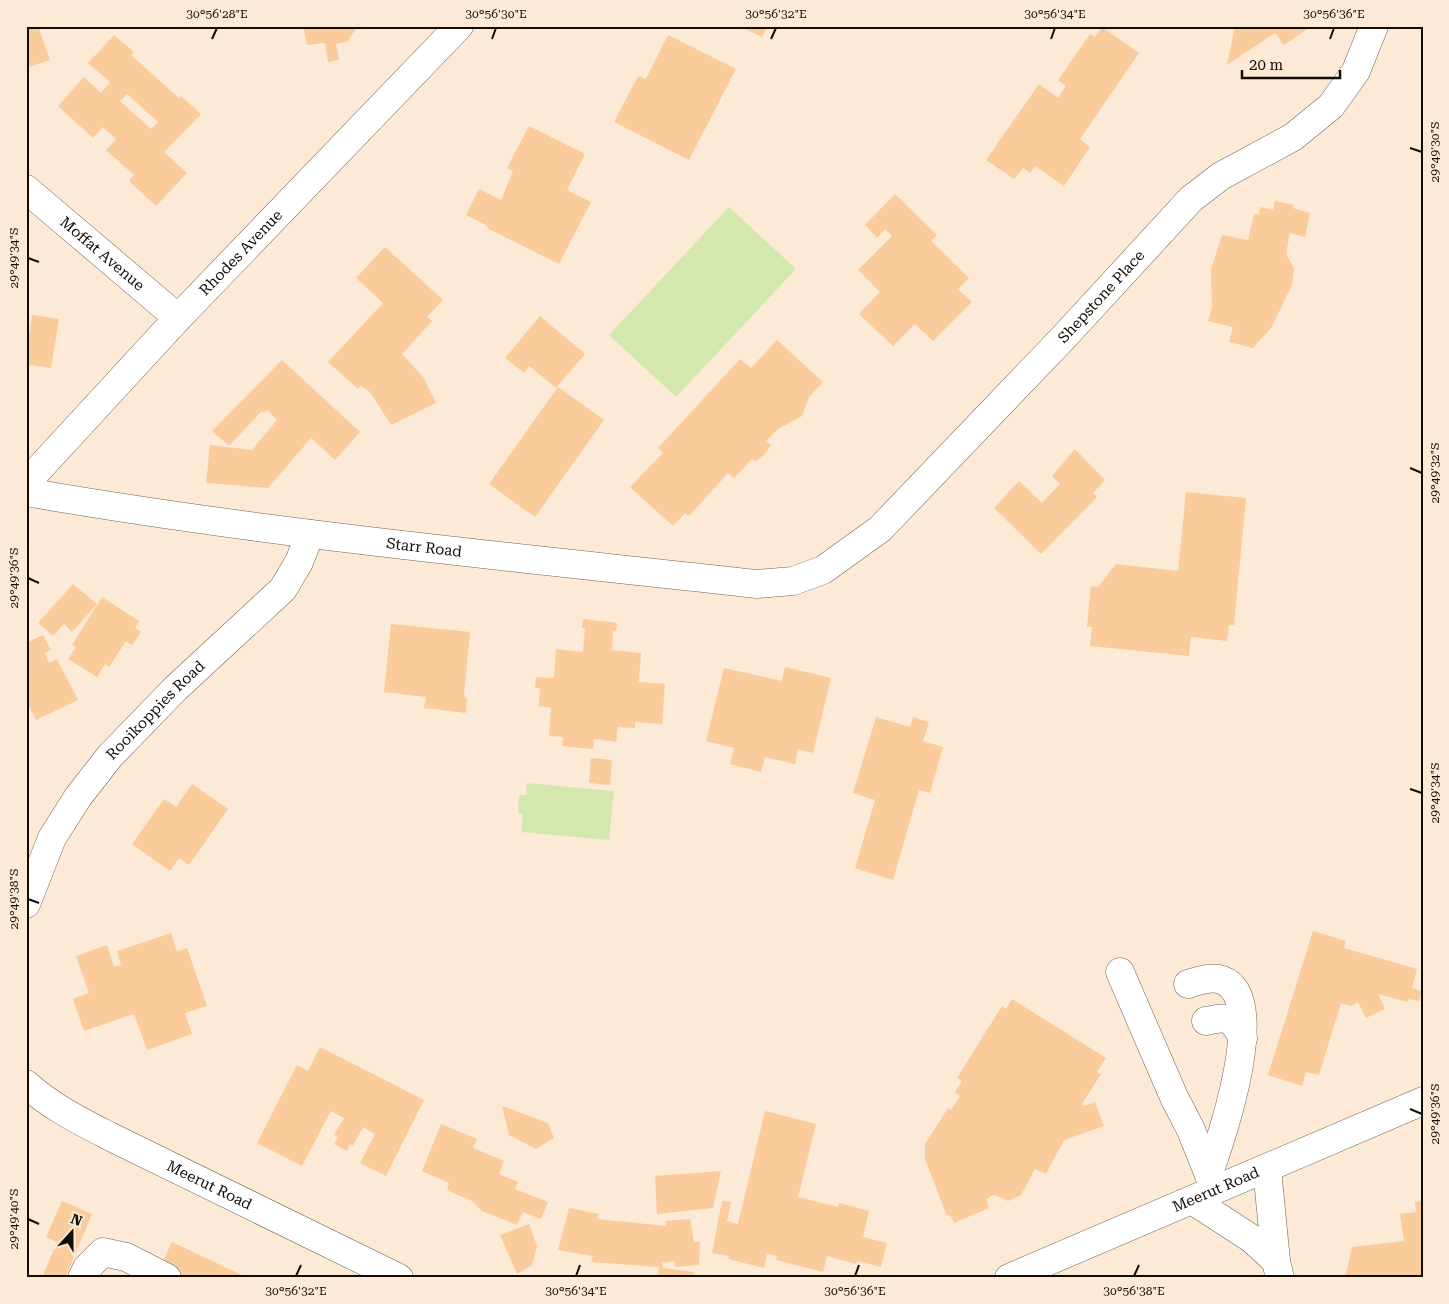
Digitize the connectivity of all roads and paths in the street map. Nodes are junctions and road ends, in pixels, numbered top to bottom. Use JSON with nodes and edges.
{"nodes":[{"id":1,"x":459,"y":26,"type":"edge"},
{"id":2,"x":1374,"y":26,"type":"edge"},
{"id":3,"x":26,"y":189,"type":"edge"},
{"id":4,"x":178,"y":318,"type":"junction"},
{"id":5,"x":26,"y":483,"type":"edge"},
{"id":6,"x":26,"y":492,"type":"edge"},
{"id":7,"x":310,"y":534,"type":"junction"},
{"id":8,"x":823,"y":570,"type":"joint"},
{"id":9,"x":26,"y":904,"type":"edge"},
{"id":10,"x":1120,"y":972,"type":"dead end"},
{"id":11,"x":1188,"y":984,"type":"dead end"},
{"id":12,"x":1206,"y":1021,"type":"dead end"},
{"id":13,"x":1243,"y":1038,"type":"junction"},
{"id":14,"x":26,"y":1084,"type":"edge"},
{"id":15,"x":1423,"y":1101,"type":"edge"},
{"id":16,"x":1267,"y":1169,"type":"junction"},
{"id":17,"x":1206,"y":1188,"type":"junction"},
{"id":18,"x":1278,"y":1269,"type":"edge"},
{"id":19,"x":82,"y":1278,"type":"edge"},
{"id":20,"x":167,"y":1278,"type":"edge"},
{"id":21,"x":399,"y":1278,"type":"edge"},
{"id":22,"x":1009,"y":1278,"type":"edge"}],
"edges":[{"from":1,"to":4,"type":"street","name":"Rhodes Avenue"},
{"from":2,"to":8,"type":"street","name":"Shepstone Place"},
{"from":3,"to":4,"type":"street","name":"Moffat Avenue"},
{"from":4,"to":5,"type":"street","name":"Rhodes Avenue"},
{"from":6,"to":7,"type":"street","name":"Starr Road"},
{"from":7,"to":8,"type":"street","name":"Starr Road"},
{"from":7,"to":9,"type":"street","name":"Rooikoppies Road"},
{"from":10,"to":17,"type":"street"},
{"from":11,"to":13,"type":"street"},
{"from":12,"to":13,"type":"street"},
{"from":13,"to":17,"type":"street"},
{"from":14,"to":21,"type":"street","name":"Meerut Road"},
{"from":15,"to":16,"type":"street","name":"Meerut Road"},
{"from":16,"to":17,"type":"street","name":"Meerut Road"},
{"from":16,"to":18,"type":"street"},
{"from":17,"to":18,"type":"street"},
{"from":17,"to":22,"type":"street","name":"Meerut Road"},
{"from":19,"to":20,"type":"street"}]}
